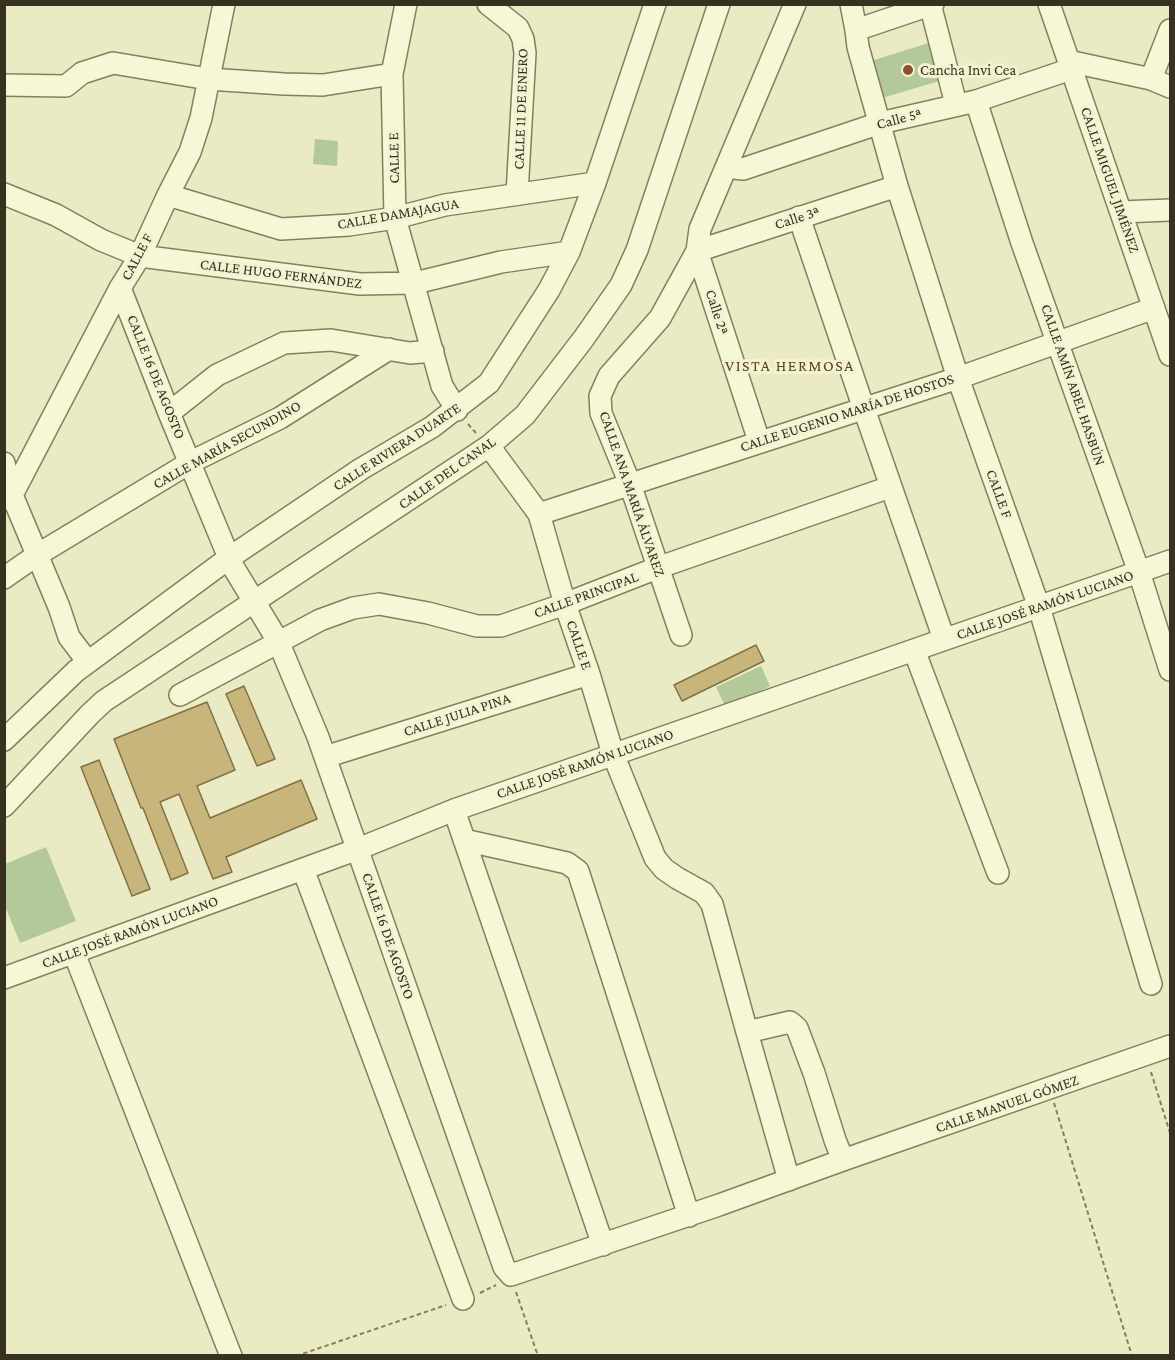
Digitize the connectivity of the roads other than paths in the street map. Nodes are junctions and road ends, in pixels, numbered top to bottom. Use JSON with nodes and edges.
{"nodes":[{"id":1,"x":224,"y":4,"type":"edge"},
{"id":2,"x":406,"y":4,"type":"edge"},
{"id":3,"x":488,"y":4,"type":"edge"},
{"id":4,"x":654,"y":4,"type":"edge"},
{"id":5,"x":719,"y":4,"type":"edge"},
{"id":6,"x":795,"y":4,"type":"edge"},
{"id":7,"x":851,"y":4,"type":"edge"},
{"id":8,"x":1049,"y":4,"type":"edge"},
{"id":9,"x":931,"y":5,"type":"edge"},
{"id":10,"x":900,"y":9,"type":"edge"},
{"id":11,"x":856,"y":30,"type":"junction"},
{"id":12,"x":1170,"y":30,"type":"edge"},
{"id":13,"x":1070,"y":65,"type":"junction"},
{"id":14,"x":392,"y":74,"type":"junction"},
{"id":15,"x":208,"y":79,"type":"junction"},
{"id":16,"x":1161,"y":83,"type":"edge"},
{"id":17,"x":4,"y":86,"type":"edge"},
{"id":18,"x":966,"y":102,"type":"junction"},
{"id":19,"x":880,"y":123,"type":"junction"},
{"id":20,"x":727,"y":166,"type":"junction"},
{"id":21,"x":595,"y":183,"type":"junction"},
{"id":22,"x":897,"y":186,"type":"junction"},
{"id":23,"x":4,"y":194,"type":"edge"},
{"id":24,"x":517,"y":194,"type":"junction"},
{"id":25,"x":168,"y":195,"type":"junction"},
{"id":26,"x":1170,"y":210,"type":"edge"},
{"id":27,"x":1121,"y":212,"type":"junction"},
{"id":28,"x":799,"y":217,"type":"junction"},
{"id":29,"x":395,"y":218,"type":"junction"},
{"id":30,"x":698,"y":251,"type":"junction"},
{"id":31,"x":568,"y":252,"type":"junction"},
{"id":32,"x":140,"y":256,"type":"junction"},
{"id":33,"x":415,"y":283,"type":"junction"},
{"id":34,"x":120,"y":288,"type":"junction"},
{"id":35,"x":1154,"y":309,"type":"junction"},
{"id":36,"x":1058,"y":342,"type":"junction"},
{"id":37,"x":389,"y":349,"type":"junction"},
{"id":38,"x":433,"y":351,"type":"junction"},
{"id":39,"x":1170,"y":356,"type":"edge"},
{"id":40,"x":958,"y":378,"type":"junction"},
{"id":41,"x":864,"y":409,"type":"junction"},
{"id":42,"x":169,"y":413,"type":"junction"},
{"id":43,"x":459,"y":413,"type":"junction"},
{"id":44,"x":483,"y":440,"type":"junction"},
{"id":45,"x":759,"y":441,"type":"junction"},
{"id":46,"x":191,"y":462,"type":"junction"},
{"id":47,"x":4,"y":463,"type":"edge"},
{"id":48,"x":630,"y":484,"type":"junction"},
{"id":49,"x":891,"y":488,"type":"junction"},
{"id":50,"x":8,"y":497,"type":"edge"},
{"id":51,"x":539,"y":514,"type":"junction"},
{"id":52,"x":37,"y":555,"type":"junction"},
{"id":53,"x":1170,"y":561,"type":"edge"},
{"id":54,"x":231,"y":562,"type":"junction"},
{"id":55,"x":657,"y":568,"type":"junction"},
{"id":56,"x":1139,"y":572,"type":"junction"},
{"id":57,"x":4,"y":578,"type":"edge"},
{"id":58,"x":253,"y":599,"type":"junction"},
{"id":59,"x":565,"y":604,"type":"junction"},
{"id":60,"x":1039,"y":607,"type":"junction"},
{"id":61,"x":681,"y":635,"type":"dead end"},
{"id":62,"x":944,"y":639,"type":"junction"},
{"id":63,"x":278,"y":641,"type":"junction"},
{"id":64,"x":914,"y":650,"type":"junction"},
{"id":65,"x":88,"y":662,"type":"junction"},
{"id":66,"x":1170,"y":670,"type":"edge"},
{"id":67,"x":589,"y":674,"type":"junction"},
{"id":68,"x":180,"y":695,"type":"dead end"},
{"id":69,"x":4,"y":740,"type":"edge"},
{"id":70,"x":613,"y":754,"type":"junction"},
{"id":71,"x":325,"y":757,"type":"junction"},
{"id":72,"x":4,"y":806,"type":"edge"},
{"id":73,"x":454,"y":810,"type":"junction"},
{"id":74,"x":464,"y":840,"type":"junction"},
{"id":75,"x":358,"y":849,"type":"junction"},
{"id":76,"x":303,"y":869,"type":"junction"},
{"id":77,"x":998,"y":873,"type":"dead end"},
{"id":78,"x":74,"y":953,"type":"junction"},
{"id":79,"x":4,"y":978,"type":"edge"},
{"id":80,"x":1151,"y":984,"type":"dead end"},
{"id":81,"x":747,"y":1032,"type":"junction"},
{"id":82,"x":1170,"y":1046,"type":"edge"},
{"id":83,"x":843,"y":1160,"type":"junction"},
{"id":84,"x":789,"y":1180,"type":"junction"},
{"id":85,"x":689,"y":1216,"type":"junction"},
{"id":86,"x":603,"y":1245,"type":"junction"},
{"id":87,"x":511,"y":1275,"type":"joint"},
{"id":88,"x":463,"y":1299,"type":"road end"},
{"id":89,"x":231,"y":1356,"type":"edge"}],
"edges":[{"from":1,"to":15,"type":"street","name":"CALLE F"},
{"from":2,"to":14,"type":"street","name":"CALLE E"},
{"from":3,"to":24,"type":"street","name":"CALLE 11 DE ENERO"},
{"from":4,"to":21,"type":"street","name":"CALLE RIVIERA DUARTE"},
{"from":5,"to":44,"type":"street","name":"CALLE DEL CANAL"},
{"from":6,"to":20,"type":"street","name":"CALLE ANA MARÍA ÁLVAREZ"},
{"from":7,"to":11,"type":"street","name":"CALLE F"},
{"from":8,"to":13,"type":"street","name":"CALLE MIGUEL JIMÉNEZ"},
{"from":9,"to":10,"type":"street"},
{"from":9,"to":18,"type":"street"},
{"from":10,"to":11,"type":"street"},
{"from":11,"to":19,"type":"street","name":"CALLE F"},
{"from":12,"to":16,"type":"street"},
{"from":13,"to":16,"type":"street"},
{"from":13,"to":18,"type":"street","name":"Calle 5ª"},
{"from":13,"to":27,"type":"street","name":"CALLE MIGUEL JIMÉNEZ"},
{"from":14,"to":15,"type":"street"},
{"from":14,"to":29,"type":"street","name":"CALLE E"},
{"from":15,"to":17,"type":"street"},
{"from":15,"to":25,"type":"street","name":"CALLE F"},
{"from":18,"to":19,"type":"street","name":"Calle 5ª"},
{"from":18,"to":36,"type":"street","name":"CALLE AMÍN ABEL HASBÚN"},
{"from":19,"to":20,"type":"street","name":"Calle 5ª"},
{"from":19,"to":22,"type":"street","name":"CALLE F"},
{"from":20,"to":30,"type":"street","name":"CALLE ANA MARÍA ÁLVAREZ"},
{"from":21,"to":24,"type":"street","name":"CALLE DAMAJAGUA"},
{"from":21,"to":31,"type":"street","name":"CALLE RIVIERA DUARTE"},
{"from":22,"to":28,"type":"street","name":"Calle 3ª"},
{"from":22,"to":40,"type":"street","name":"CALLE F"},
{"from":23,"to":32,"type":"street","name":"CALLE HUGO FERNÁNDEZ"},
{"from":24,"to":29,"type":"street","name":"CALLE DAMAJAGUA"},
{"from":25,"to":29,"type":"street","name":"CALLE DAMAJAGUA"},
{"from":25,"to":32,"type":"street","name":"CALLE F"},
{"from":26,"to":27,"type":"street"},
{"from":27,"to":35,"type":"street","name":"CALLE MIGUEL JIMÉNEZ"},
{"from":28,"to":30,"type":"street","name":"Calle 3ª"},
{"from":28,"to":41,"type":"street"},
{"from":29,"to":33,"type":"street","name":"CALLE E"},
{"from":30,"to":45,"type":"street","name":"Calle 2ª"},
{"from":30,"to":48,"type":"street","name":"CALLE ANA MARÍA ÁLVAREZ"},
{"from":31,"to":33,"type":"street","name":"CALLE HUGO FERNÁNDEZ"},
{"from":31,"to":43,"type":"street","name":"CALLE RIVIERA DUARTE"},
{"from":32,"to":33,"type":"street","name":"CALLE HUGO FERNÁNDEZ"},
{"from":32,"to":34,"type":"street","name":"CALLE F"},
{"from":33,"to":38,"type":"street","name":"CALLE E"},
{"from":34,"to":42,"type":"street","name":"CALLE 16 DE AGOSTO"},
{"from":34,"to":50,"type":"street","name":"CALLE F"},
{"from":35,"to":36,"type":"street","name":"CALLE EUGENIO MARÍA DE HOSTOS"},
{"from":35,"to":39,"type":"street","name":"CALLE MIGUEL JIMÉNEZ"},
{"from":36,"to":40,"type":"street","name":"CALLE EUGENIO MARÍA DE HOSTOS"},
{"from":36,"to":56,"type":"street","name":"CALLE AMÍN ABEL HASBÚN"},
{"from":37,"to":38,"type":"street"},
{"from":37,"to":42,"type":"street"},
{"from":37,"to":46,"type":"street","name":"CALLE MARÍA SECUNDINO"},
{"from":38,"to":43,"type":"street","name":"CALLE E"},
{"from":40,"to":41,"type":"street","name":"CALLE EUGENIO MARÍA DE HOSTOS"},
{"from":40,"to":60,"type":"street","name":"CALLE F"},
{"from":41,"to":45,"type":"street","name":"CALLE EUGENIO MARÍA DE HOSTOS"},
{"from":41,"to":49,"type":"street"},
{"from":42,"to":46,"type":"street","name":"CALLE 16 DE AGOSTO"},
{"from":43,"to":54,"type":"street","name":"CALLE RIVIERA DUARTE"},
{"from":44,"to":51,"type":"street","name":"CALLE E"},
{"from":44,"to":58,"type":"street","name":"CALLE DEL CANAL"},
{"from":45,"to":48,"type":"street","name":"CALLE EUGENIO MARÍA DE HOSTOS"},
{"from":46,"to":52,"type":"street","name":"CALLE MARÍA SECUNDINO"},
{"from":46,"to":54,"type":"street","name":"CALLE 16 DE AGOSTO"},
{"from":47,"to":50,"type":"street"},
{"from":48,"to":51,"type":"street","name":"CALLE EUGENIO MARÍA DE HOSTOS"},
{"from":48,"to":55,"type":"street","name":"CALLE ANA MARÍA ÁLVAREZ"},
{"from":49,"to":55,"type":"street","name":"CALLE PRINCIPAL"},
{"from":49,"to":62,"type":"street"},
{"from":50,"to":52,"type":"street"},
{"from":51,"to":59,"type":"street","name":"CALLE E"},
{"from":52,"to":57,"type":"street","name":"CALLE MARÍA SECUNDINO"},
{"from":52,"to":65,"type":"street"},
{"from":53,"to":56,"type":"street","name":"CALLE JOSÉ RAMÓN LUCIANO"},
{"from":54,"to":58,"type":"street","name":"CALLE 16 DE AGOSTO"},
{"from":54,"to":65,"type":"street","name":"CALLE RIVIERA DUARTE"},
{"from":55,"to":59,"type":"street","name":"CALLE PRINCIPAL"},
{"from":55,"to":61,"type":"street","name":"CALLE ANA MARÍA ÁLVAREZ"},
{"from":56,"to":60,"type":"street","name":"CALLE JOSÉ RAMÓN LUCIANO"},
{"from":56,"to":66,"type":"street","name":"CALLE AMÍN ABEL HASBÚN"},
{"from":58,"to":63,"type":"street","name":"CALLE 16 DE AGOSTO"},
{"from":58,"to":72,"type":"street","name":"CALLE DEL CANAL"},
{"from":59,"to":63,"type":"street","name":"CALLE PRINCIPAL"},
{"from":59,"to":67,"type":"street","name":"CALLE E"},
{"from":60,"to":62,"type":"street","name":"CALLE JOSÉ RAMÓN LUCIANO"},
{"from":60,"to":80,"type":"street","name":"CALLE F"},
{"from":62,"to":64,"type":"street","name":"CALLE JOSÉ RAMÓN LUCIANO"},
{"from":63,"to":68,"type":"street","name":"CALLE PRINCIPAL"},
{"from":63,"to":71,"type":"street","name":"CALLE 16 DE AGOSTO"},
{"from":64,"to":70,"type":"street","name":"CALLE JOSÉ RAMÓN LUCIANO"},
{"from":64,"to":77,"type":"street"},
{"from":65,"to":69,"type":"street","name":"CALLE RIVIERA DUARTE"},
{"from":67,"to":70,"type":"street","name":"CALLE E"},
{"from":67,"to":71,"type":"street","name":"CALLE JULIA PINA"},
{"from":70,"to":73,"type":"street","name":"CALLE JOSÉ RAMÓN LUCIANO"},
{"from":70,"to":81,"type":"street","name":"CALLE E"},
{"from":71,"to":75,"type":"street","name":"CALLE 16 DE AGOSTO"},
{"from":73,"to":74,"type":"street"},
{"from":73,"to":75,"type":"street","name":"CALLE JOSÉ RAMÓN LUCIANO"},
{"from":74,"to":85,"type":"street"},
{"from":74,"to":86,"type":"street"},
{"from":75,"to":76,"type":"street","name":"CALLE JOSÉ RAMÓN LUCIANO"},
{"from":75,"to":87,"type":"street","name":"CALLE 16 DE AGOSTO"},
{"from":76,"to":78,"type":"street","name":"CALLE JOSÉ RAMÓN LUCIANO"},
{"from":76,"to":88,"type":"street"},
{"from":78,"to":79,"type":"street","name":"CALLE JOSÉ RAMÓN LUCIANO"},
{"from":78,"to":89,"type":"street"},
{"from":81,"to":83,"type":"street"},
{"from":81,"to":84,"type":"street","name":"CALLE E"},
{"from":82,"to":83,"type":"street","name":"CALLE MANUEL GÓMEZ"},
{"from":83,"to":84,"type":"street","name":"CALLE MANUEL GÓMEZ"},
{"from":84,"to":85,"type":"street","name":"CALLE MANUEL GÓMEZ"},
{"from":85,"to":86,"type":"street","name":"CALLE MANUEL GÓMEZ"},
{"from":86,"to":87,"type":"street","name":"CALLE MANUEL GÓMEZ"}]}
